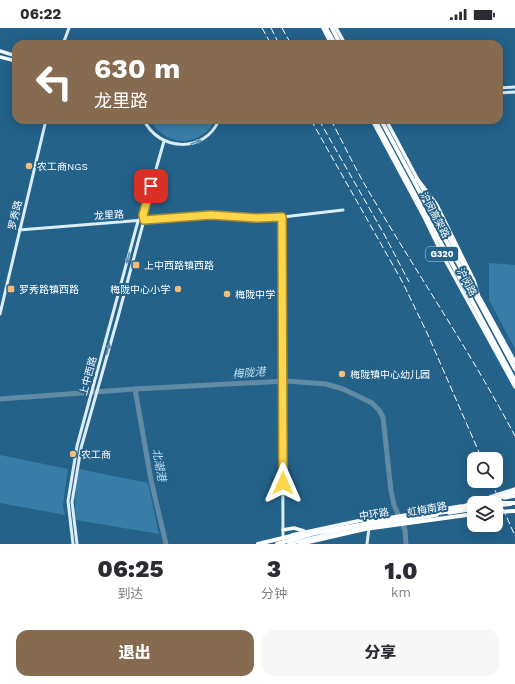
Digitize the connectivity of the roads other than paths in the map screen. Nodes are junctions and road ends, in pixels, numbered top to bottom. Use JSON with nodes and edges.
{"nodes":[{"id":1,"x":68,"y":28,"type":"edge"},
{"id":2,"x":323,"y":28,"type":"edge"},
{"id":3,"x":326,"y":28,"type":"edge"},
{"id":4,"x":332,"y":28,"type":"edge"},
{"id":5,"x":336,"y":28,"type":"edge"},
{"id":6,"x":64,"y":40,"type":"edge"},
{"id":7,"x":329,"y":40,"type":"edge"},
{"id":8,"x":333,"y":40,"type":"edge"},
{"id":9,"x":338,"y":40,"type":"edge"},
{"id":10,"x":343,"y":40,"type":"edge"},
{"id":11,"x":0,"y":51,"type":"edge"},
{"id":12,"x":12,"y":55,"type":"edge"},
{"id":13,"x":0,"y":56,"type":"edge"},
{"id":14,"x":12,"y":60,"type":"edge"},
{"id":15,"x":515,"y":87,"type":"edge"},
{"id":16,"x":503,"y":88,"type":"edge"},
{"id":17,"x":515,"y":92,"type":"edge"},
{"id":18,"x":503,"y":93,"type":"edge"},
{"id":19,"x":45,"y":124,"type":"edge"},
{"id":20,"x":146,"y":124,"type":"edge"},
{"id":21,"x":216,"y":124,"type":"edge"},
{"id":22,"x":374,"y":124,"type":"edge"},
{"id":23,"x":377,"y":124,"type":"edge"},
{"id":24,"x":383,"y":124,"type":"edge"},
{"id":25,"x":388,"y":124,"type":"edge"},
{"id":26,"x":164,"y":141,"type":"junction"},
{"id":27,"x":417,"y":179,"type":"junction"},
{"id":28,"x":344,"y":210,"type":"dead end"},
{"id":29,"x":143,"y":215,"type":"junction"},
{"id":30,"x":282,"y":217,"type":"junction"},
{"id":31,"x":144,"y":220,"type":"junction"},
{"id":32,"x":138,"y":221,"type":"junction"},
{"id":33,"x":20,"y":230,"type":"junction"},
{"id":34,"x":481,"y":305,"type":"junction"},
{"id":35,"x":0,"y":314,"type":"edge"},
{"id":36,"x":515,"y":362,"type":"edge"},
{"id":37,"x":515,"y":369,"type":"edge"},
{"id":38,"x":515,"y":381,"type":"edge"},
{"id":39,"x":515,"y":387,"type":"edge"},
{"id":40,"x":515,"y":489,"type":"edge"},
{"id":41,"x":515,"y":492,"type":"edge"},
{"id":42,"x":493,"y":496,"type":"edge"},
{"id":43,"x":515,"y":496,"type":"edge"},
{"id":44,"x":503,"y":498,"type":"edge"},
{"id":45,"x":515,"y":502,"type":"edge"},
{"id":46,"x":503,"y":504,"type":"edge"},
{"id":47,"x":467,"y":506,"type":"edge"},
{"id":48,"x":467,"y":507,"type":"edge"},
{"id":49,"x":467,"y":507,"type":"edge"},
{"id":50,"x":449,"y":511,"type":"junction"},
{"id":51,"x":515,"y":511,"type":"edge"},
{"id":52,"x":503,"y":512,"type":"edge"},
{"id":53,"x":467,"y":515,"type":"edge"},
{"id":54,"x":369,"y":521,"type":"junction"},
{"id":55,"x":329,"y":526,"type":"junction"},
{"id":56,"x":369,"y":528,"type":"junction"},
{"id":57,"x":339,"y":529,"type":"junction"},
{"id":58,"x":283,"y":530,"type":"junction"},
{"id":59,"x":305,"y":531,"type":"junction"},
{"id":60,"x":334,"y":532,"type":"junction"},
{"id":61,"x":315,"y":533,"type":"junction"},
{"id":62,"x":342,"y":535,"type":"junction"},
{"id":63,"x":284,"y":537,"type":"junction"},
{"id":64,"x":283,"y":543,"type":"edge"},
{"id":65,"x":73,"y":544,"type":"edge"},
{"id":66,"x":77,"y":544,"type":"edge"},
{"id":67,"x":258,"y":544,"type":"edge"},
{"id":68,"x":264,"y":544,"type":"edge"},
{"id":69,"x":276,"y":544,"type":"edge"},
{"id":70,"x":289,"y":544,"type":"edge"},
{"id":71,"x":300,"y":544,"type":"edge"},
{"id":72,"x":307,"y":544,"type":"edge"},
{"id":73,"x":367,"y":544,"type":"edge"}],
"edges":[{"from":1,"to":6,"type":"main road"},
{"from":2,"to":7,"type":"main road"},
{"from":3,"to":8,"type":"highway"},
{"from":4,"to":9,"type":"highway"},
{"from":5,"to":10,"type":"main road"},
{"from":11,"to":12,"type":"main road"},
{"from":13,"to":14,"type":"main road"},
{"from":15,"to":16,"type":"main road"},
{"from":17,"to":18,"type":"main road"},
{"from":19,"to":33,"type":"main road","name":"罗秀路"},
{"from":20,"to":26,"type":"main road"},
{"from":26,"to":21,"type":"main road","one_way":true},
{"from":22,"to":39,"type":"main road","name":"沪闵路","number":"G320"},
{"from":23,"to":38,"type":"highway","name":"沪闵高架路"},
{"from":24,"to":34,"type":"highway","name":"沪闵高架路","bridge":true},
{"from":25,"to":27,"type":"main road","name":"沪闵路","number":"G320"},
{"from":26,"to":29,"type":"main road","name":"上中西路"},
{"from":27,"to":34,"type":"highway","bridge":true},
{"from":27,"to":36,"type":"main road","name":"沪闵路","number":"G320"},
{"from":28,"to":30,"type":"main road","name":"龙里路"},
{"from":29,"to":31,"type":"main road","name":"上中西路"},
{"from":29,"to":32,"type":"main road","name":"上中西路"},
{"from":30,"to":31,"type":"main road","name":"龙里路"},
{"from":30,"to":58,"type":"main road"},
{"from":31,"to":32,"type":"main road","name":"龙里路"},
{"from":66,"to":31,"type":"main road","name":"上中西路","one_way":true},
{"from":32,"to":33,"type":"main road","name":"龙里路"},
{"from":32,"to":65,"type":"main road","name":"上中西路","one_way":true},
{"from":33,"to":35,"type":"main road","name":"罗秀路"},
{"from":34,"to":37,"type":"highway","name":"沪闵高架路"},
{"from":40,"to":42,"type":"main road","bridge":true},
{"from":41,"to":50,"type":"highway","bridge":true},
{"from":43,"to":44,"type":"main road","name":"虹梅南路","bridge":true},
{"from":45,"to":46,"type":"highway","bridge":true},
{"from":47,"to":54,"type":"main road","name":"虹梅南路","bridge":true},
{"from":48,"to":50,"type":"highway","name":"中环路","bridge":true},
{"from":49,"to":56,"type":"main road","name":"虹梅南路","bridge":true},
{"from":50,"to":61,"type":"highway","name":"中环路","bridge":true},
{"from":51,"to":52,"type":"highway","bridge":true},
{"from":53,"to":71,"type":"highway","name":"中环路","bridge":true},
{"from":54,"to":55,"type":"main road","name":"虹梅南路"},
{"from":54,"to":57,"type":"main road","name":"虹梅南路"},
{"from":55,"to":57,"type":"main road"},
{"from":55,"to":59,"type":"main road","name":"虹梅南路"},
{"from":56,"to":60,"type":"main road","name":"虹梅南路"},
{"from":56,"to":62,"type":"main road","name":"虹梅南路"},
{"from":56,"to":73,"type":"main road"},
{"from":57,"to":64,"type":"main road","name":"虹梅南路"},
{"from":58,"to":59,"type":"main road"},
{"from":58,"to":63,"type":"main road"},
{"from":59,"to":63,"type":"main road","name":"虹梅南路"},
{"from":60,"to":62,"type":"main road"},
{"from":60,"to":70,"type":"main road","name":"虹梅南路"},
{"from":61,"to":67,"type":"highway","bridge":true},
{"from":61,"to":69,"type":"highway","name":"中环路","bridge":true},
{"from":62,"to":72,"type":"main road","name":"虹梅南路"},
{"from":63,"to":64,"type":"main road"},
{"from":63,"to":68,"type":"main road","name":"虹梅南路"},
{"from":64,"to":69,"type":"main road","name":"虹梅南路"}]}
